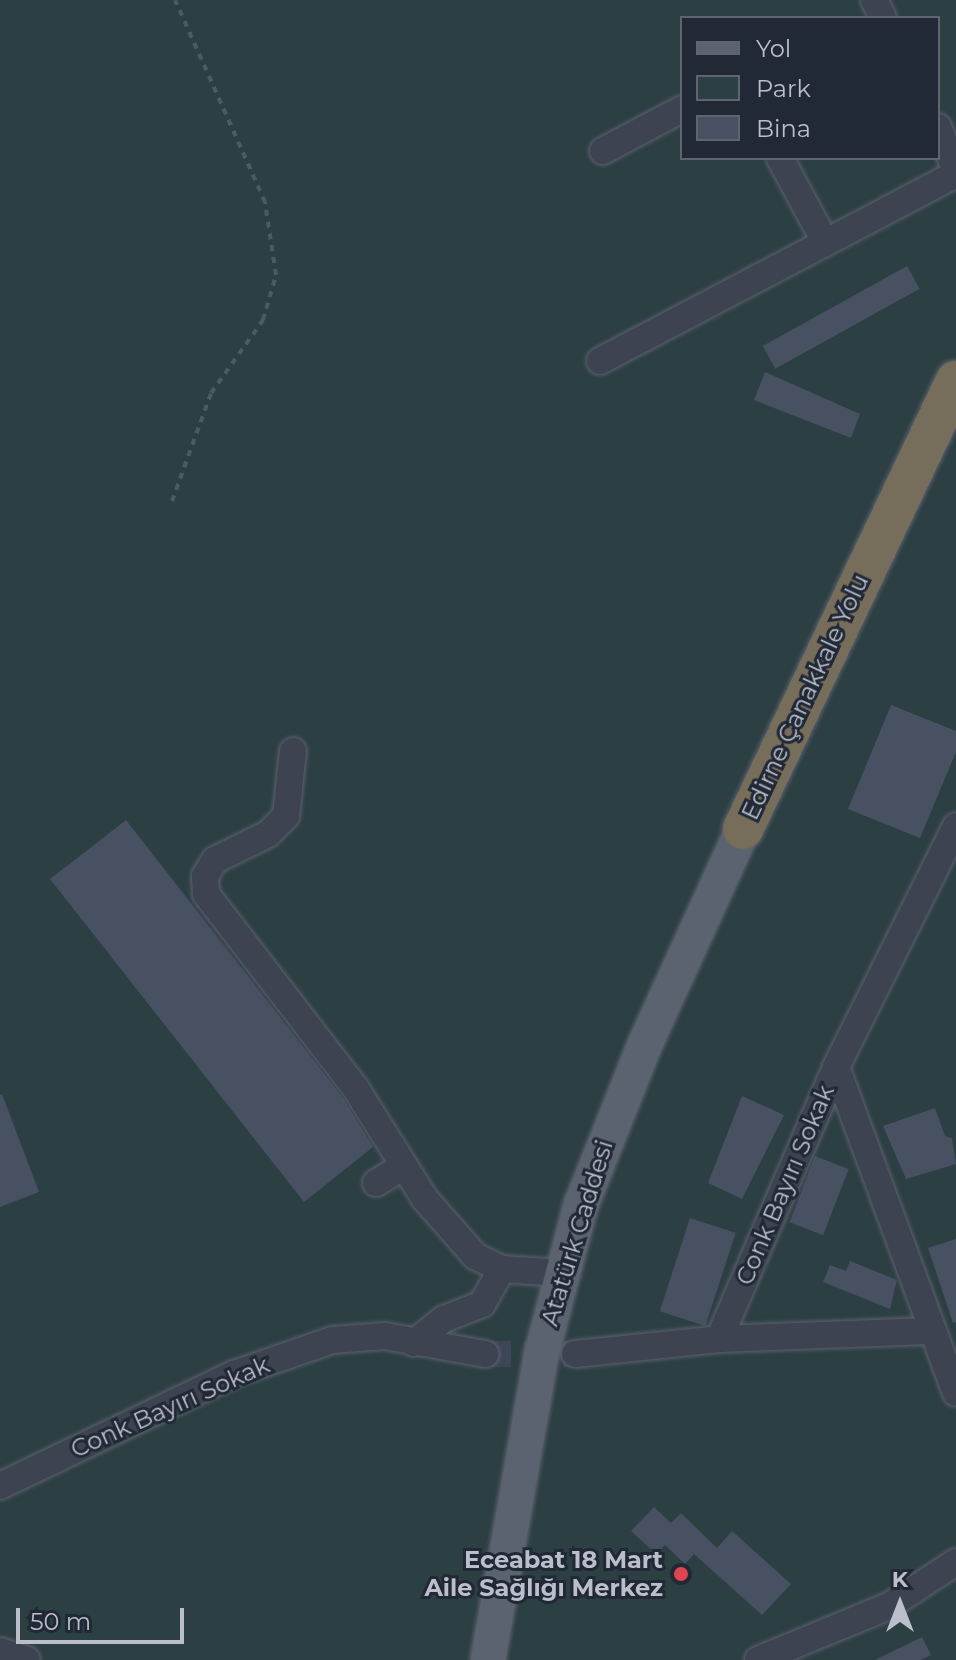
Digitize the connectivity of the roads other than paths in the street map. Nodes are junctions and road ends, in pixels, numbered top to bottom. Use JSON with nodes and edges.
{"nodes":[{"id":1,"x":680,"y":110,"type":"edge"},
{"id":2,"x":940,"y":132,"type":"edge"},
{"id":3,"x":603,"y":151,"type":"dead end"},
{"id":4,"x":781,"y":160,"type":"edge"},
{"id":5,"x":956,"y":172,"type":"edge"},
{"id":6,"x":824,"y":240,"type":"junction"},
{"id":7,"x":600,"y":361,"type":"dead end"},
{"id":8,"x":956,"y":381,"type":"edge"},
{"id":9,"x":956,"y":431,"type":"edge"},
{"id":10,"x":293,"y":751,"type":"dead end"},
{"id":11,"x":956,"y":826,"type":"edge"},
{"id":12,"x":743,"y":829,"type":"junction"},
{"id":13,"x":836,"y":1067,"type":"junction"},
{"id":14,"x":404,"y":1166,"type":"junction"},
{"id":15,"x":376,"y":1183,"type":"dead end"},
{"id":16,"x":502,"y":1269,"type":"junction"},
{"id":17,"x":561,"y":1273,"type":"junction"},
{"id":18,"x":928,"y":1331,"type":"junction"},
{"id":19,"x":719,"y":1339,"type":"junction"},
{"id":20,"x":414,"y":1343,"type":"junction"},
{"id":21,"x":485,"y":1354,"type":"tunnel mouth"},
{"id":22,"x":575,"y":1354,"type":"tunnel mouth"},
{"id":23,"x":955,"y":1387,"type":"edge"},
{"id":24,"x":0,"y":1484,"type":"edge"},
{"id":25,"x":954,"y":1570,"type":"edge"},
{"id":26,"x":0,"y":1651,"type":"edge"},
{"id":27,"x":27,"y":1660,"type":"edge"},
{"id":28,"x":488,"y":1660,"type":"edge"},
{"id":29,"x":758,"y":1660,"type":"edge"}],
"edges":[{"from":1,"to":3,"type":"street"},
{"from":2,"to":5,"type":"street"},
{"from":4,"to":6,"type":"street"},
{"from":5,"to":6,"type":"street"},
{"from":6,"to":7,"type":"street"},
{"from":8,"to":12,"type":"highway","name":"Edirne Çanakkale Yolu"},
{"from":9,"to":12,"type":"highway","name":"Edirne Çanakkale Yolu"},
{"from":10,"to":14,"type":"street"},
{"from":11,"to":13,"type":"street"},
{"from":12,"to":17,"type":"main road","name":"Atatürk Caddesi"},
{"from":13,"to":18,"type":"street","name":"Conk Bayırı Sokak"},
{"from":13,"to":19,"type":"street","name":"Conk Bayırı Sokak"},
{"from":14,"to":15,"type":"street"},
{"from":14,"to":16,"type":"street"},
{"from":16,"to":17,"type":"street"},
{"from":16,"to":20,"type":"street"},
{"from":17,"to":28,"type":"main road","name":"Atatürk Caddesi"},
{"from":18,"to":19,"type":"street"},
{"from":18,"to":23,"type":"street","name":"Conk Bayırı Sokak"},
{"from":19,"to":22,"type":"street"},
{"from":20,"to":21,"type":"street","name":"Conk Bayırı Sokak"},
{"from":20,"to":24,"type":"street","name":"Conk Bayırı Sokak"},
{"from":25,"to":29,"type":"street"},
{"from":26,"to":27,"type":"street"}]}
